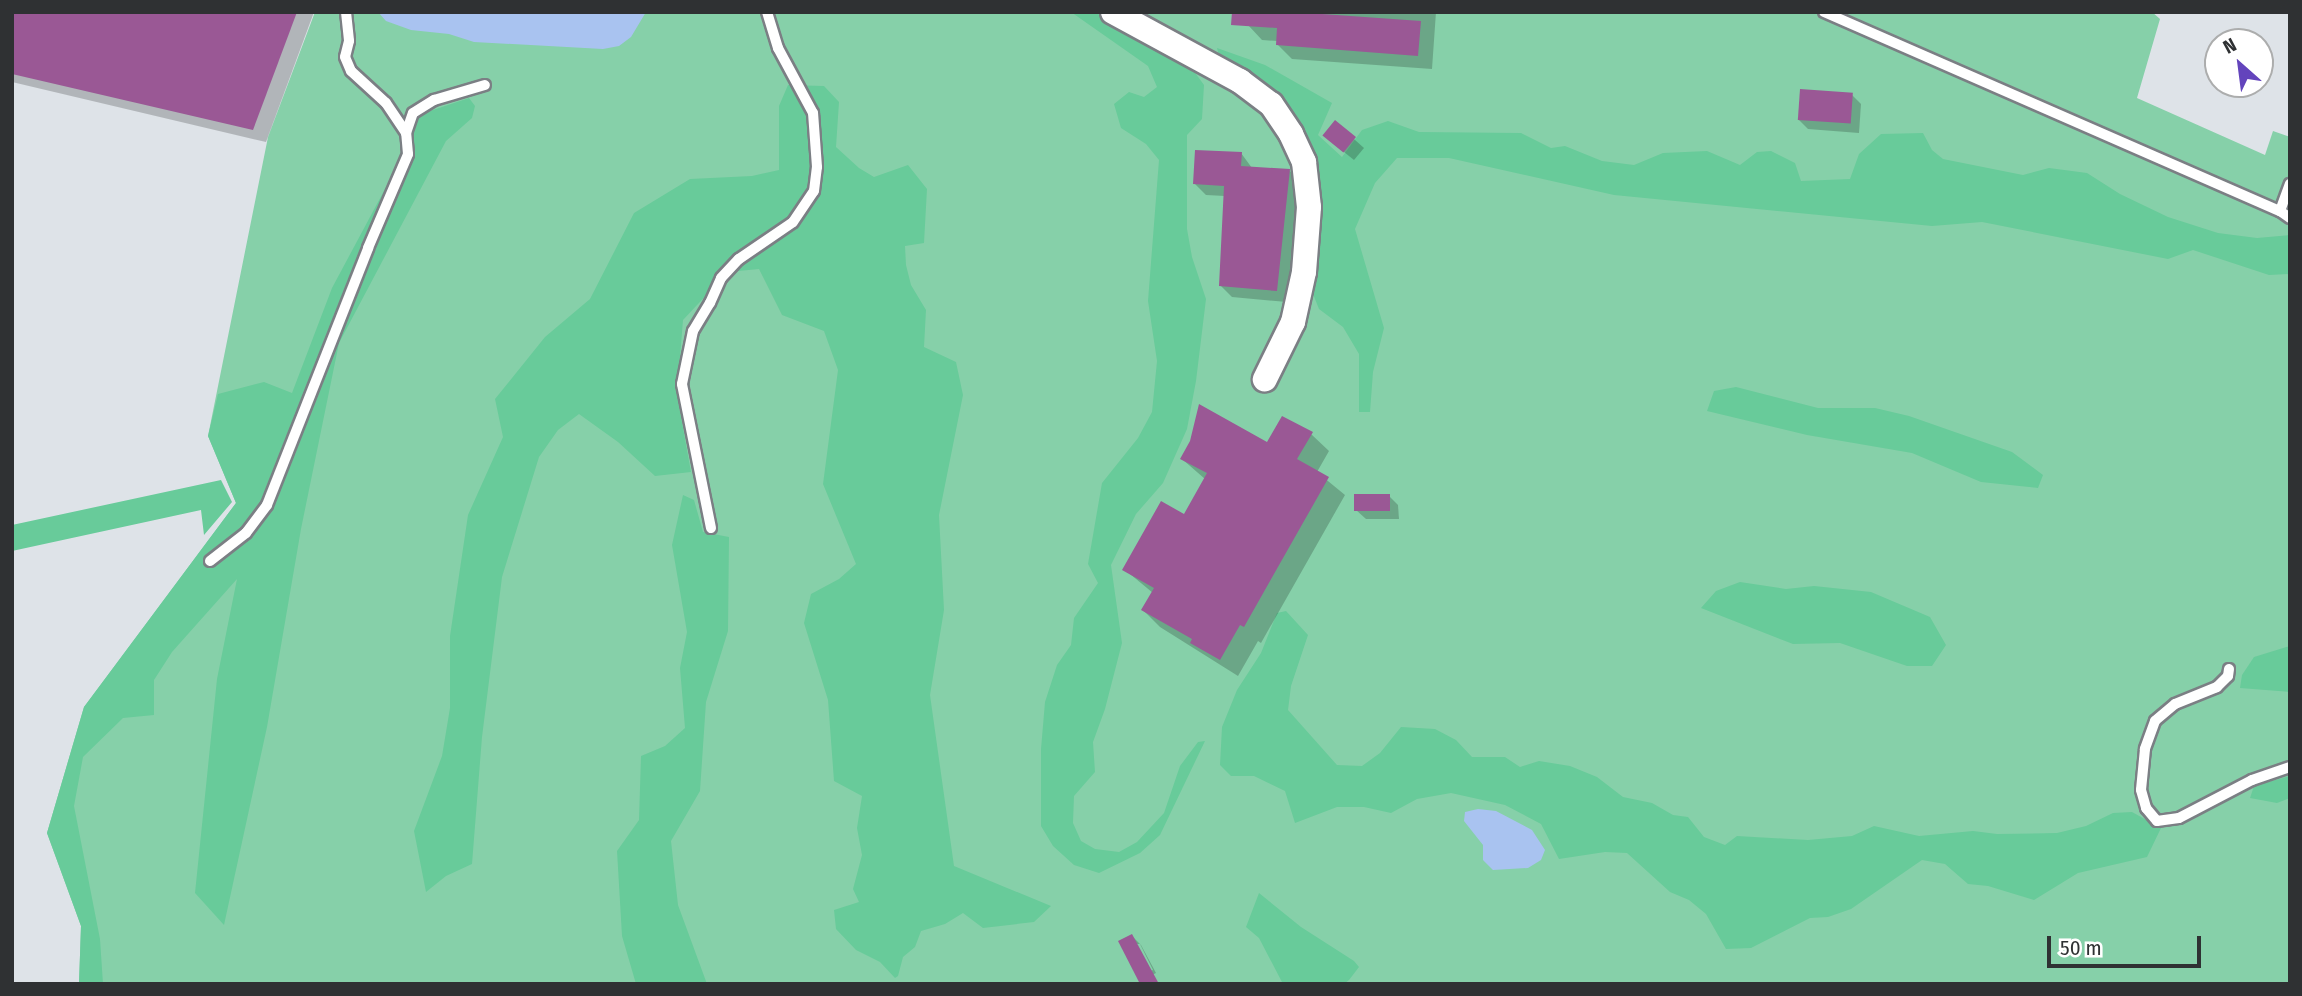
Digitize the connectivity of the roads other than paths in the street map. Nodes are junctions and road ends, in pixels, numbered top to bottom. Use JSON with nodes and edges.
{"nodes":[{"id":1,"x":346,"y":12,"type":"edge"},
{"id":2,"x":767,"y":12,"type":"edge"},
{"id":3,"x":1113,"y":12,"type":"edge"},
{"id":4,"x":1824,"y":12,"type":"edge"},
{"id":5,"x":485,"y":85,"type":"dead end"},
{"id":6,"x":406,"y":133,"type":"junction"},
{"id":7,"x":2290,"y":184,"type":"edge"},
{"id":8,"x":2280,"y":211,"type":"junction"},
{"id":9,"x":2290,"y":218,"type":"edge"},
{"id":10,"x":1265,"y":379,"type":"dead end"},
{"id":11,"x":711,"y":528,"type":"dead end"},
{"id":12,"x":210,"y":561,"type":"dead end"},
{"id":13,"x":2229,"y":669,"type":"dead end"},
{"id":14,"x":2290,"y":767,"type":"edge"}],
"edges":[{"from":1,"to":6,"type":"lane"},
{"from":2,"to":11,"type":"lane"},
{"from":3,"to":10,"type":"street"},
{"from":4,"to":8,"type":"lane"},
{"from":5,"to":6,"type":"lane"},
{"from":6,"to":12,"type":"lane"},
{"from":7,"to":8,"type":"lane"},
{"from":8,"to":9,"type":"lane"},
{"from":13,"to":14,"type":"lane"}]}
